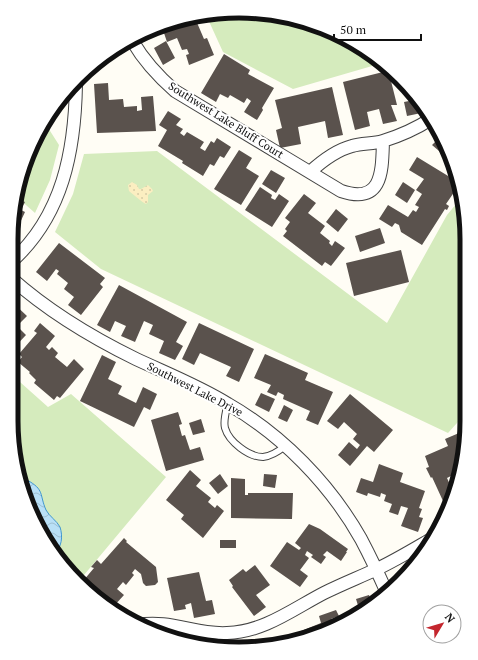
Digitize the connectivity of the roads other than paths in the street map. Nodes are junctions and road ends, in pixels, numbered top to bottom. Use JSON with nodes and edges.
{"nodes":[{"id":1,"x":135,"y":45,"type":"edge"},
{"id":2,"x":76,"y":90,"type":"edge"},
{"id":3,"x":426,"y":122,"type":"edge"},
{"id":4,"x":383,"y":141,"type":"junction"},
{"id":5,"x":310,"y":172,"type":"junction"},
{"id":6,"x":18,"y":255,"type":"edge"},
{"id":7,"x":18,"y":284,"type":"edge"},
{"id":8,"x":228,"y":404,"type":"junction"},
{"id":9,"x":286,"y":446,"type":"junction"},
{"id":10,"x":423,"y":544,"type":"edge"},
{"id":11,"x":376,"y":569,"type":"junction"},
{"id":12,"x":384,"y":587,"type":"edge"},
{"id":13,"x":151,"y":624,"type":"edge"}],
"edges":[{"from":1,"to":5,"type":"street","name":"Southwest Lake Bluff Court"},
{"from":2,"to":6,"type":"street"},
{"from":3,"to":4,"type":"street"},
{"from":4,"to":5,"type":"street"},
{"from":4,"to":5,"type":"street","name":"Southwest Lake Bluff Court"},
{"from":7,"to":8,"type":"street","name":"Southwest Lake Drive"},
{"from":8,"to":9,"type":"street","name":"Southwest Lake Drive"},
{"from":8,"to":9,"type":"lane"},
{"from":9,"to":11,"type":"street","name":"Southwest Lake Drive"},
{"from":10,"to":11,"type":"street"},
{"from":11,"to":12,"type":"street","name":"Southwest Lake Drive"},
{"from":11,"to":13,"type":"street"}]}
